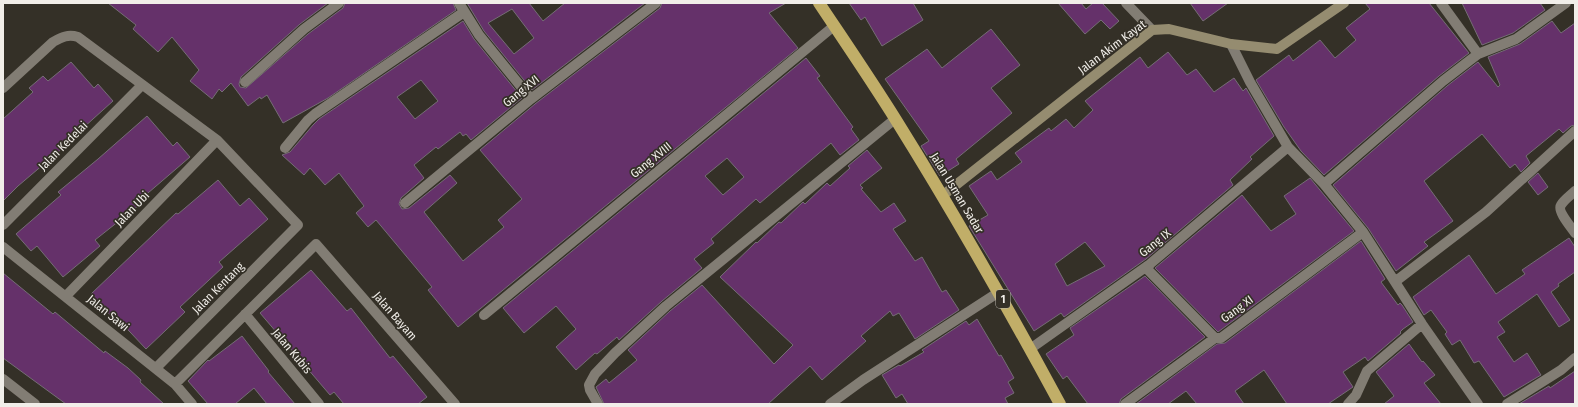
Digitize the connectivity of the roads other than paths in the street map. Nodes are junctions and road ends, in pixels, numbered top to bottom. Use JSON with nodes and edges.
{"nodes":[{"id":1,"x":339,"y":3,"type":"edge"},
{"id":2,"x":459,"y":3,"type":"edge"},
{"id":3,"x":656,"y":3,"type":"edge"},
{"id":4,"x":819,"y":3,"type":"edge"},
{"id":5,"x":1126,"y":3,"type":"edge"},
{"id":6,"x":1344,"y":3,"type":"edge"},
{"id":7,"x":1441,"y":3,"type":"edge"},
{"id":8,"x":1566,"y":3,"type":"edge"},
{"id":9,"x":464,"y":12,"type":"junction"},
{"id":10,"x":834,"y":26,"type":"junction"},
{"id":11,"x":1152,"y":30,"type":"junction"},
{"id":12,"x":1231,"y":44,"type":"junction"},
{"id":13,"x":1478,"y":54,"type":"junction"},
{"id":14,"x":245,"y":82,"type":"dead end"},
{"id":15,"x":142,"y":85,"type":"junction"},
{"id":16,"x":3,"y":88,"type":"edge"},
{"id":17,"x":531,"y":99,"type":"junction"},
{"id":18,"x":895,"y":119,"type":"junction"},
{"id":19,"x":1575,"y":131,"type":"edge"},
{"id":20,"x":216,"y":140,"type":"junction"},
{"id":21,"x":1288,"y":147,"type":"junction"},
{"id":22,"x":285,"y":148,"type":"dead end"},
{"id":23,"x":1324,"y":184,"type":"junction"},
{"id":24,"x":1575,"y":191,"type":"edge"},
{"id":25,"x":942,"y":196,"type":"junction"},
{"id":26,"x":405,"y":203,"type":"dead end"},
{"id":27,"x":3,"y":225,"type":"edge"},
{"id":28,"x":1364,"y":232,"type":"junction"},
{"id":29,"x":1575,"y":233,"type":"edge"},
{"id":30,"x":3,"y":247,"type":"edge"},
{"id":31,"x":1150,"y":264,"type":"junction"},
{"id":32,"x":1396,"y":281,"type":"junction"},
{"id":33,"x":999,"y":292,"type":"junction"},
{"id":34,"x":66,"y":296,"type":"junction"},
{"id":35,"x":245,"y":314,"type":"junction"},
{"id":36,"x":484,"y":315,"type":"dead end"},
{"id":37,"x":1422,"y":324,"type":"junction"},
{"id":38,"x":1215,"y":338,"type":"junction"},
{"id":39,"x":1030,"y":349,"type":"junction"},
{"id":40,"x":1575,"y":358,"type":"edge"},
{"id":41,"x":156,"y":368,"type":"junction"},
{"id":42,"x":3,"y":379,"type":"edge"},
{"id":43,"x":175,"y":384,"type":"junction"},
{"id":44,"x":35,"y":404,"type":"edge"},
{"id":45,"x":192,"y":404,"type":"edge"},
{"id":46,"x":320,"y":404,"type":"edge"},
{"id":47,"x":455,"y":404,"type":"edge"},
{"id":48,"x":598,"y":404,"type":"edge"},
{"id":49,"x":830,"y":404,"type":"edge"},
{"id":50,"x":1060,"y":404,"type":"edge"},
{"id":51,"x":1125,"y":404,"type":"edge"},
{"id":52,"x":1348,"y":404,"type":"edge"},
{"id":53,"x":1478,"y":404,"type":"edge"},
{"id":54,"x":1507,"y":404,"type":"edge"}],
"edges":[{"from":1,"to":14,"type":"street"},
{"from":2,"to":9,"type":"street"},
{"from":3,"to":17,"type":"street","name":"Gang XVI"},
{"from":4,"to":10,"type":"highway","name":"Jalan Usman Sadar","number":"1"},
{"from":5,"to":11,"type":"street"},
{"from":6,"to":12,"type":"main road","name":"Jalan Akim Kayat"},
{"from":7,"to":13,"type":"street"},
{"from":8,"to":13,"type":"street"},
{"from":9,"to":17,"type":"street"},
{"from":9,"to":22,"type":"street"},
{"from":10,"to":18,"type":"highway","name":"Jalan Usman Sadar","number":"1"},
{"from":10,"to":36,"type":"street","name":"Gang XVIII"},
{"from":11,"to":12,"type":"main road","name":"Jalan Akim Kayat"},
{"from":11,"to":25,"type":"main road","name":"Jalan Akim Kayat"},
{"from":12,"to":21,"type":"street"},
{"from":13,"to":23,"type":"street"},
{"from":15,"to":16,"type":"street"},
{"from":15,"to":20,"type":"street"},
{"from":15,"to":27,"type":"street","name":"Jalan Kedelai"},
{"from":17,"to":26,"type":"street","name":"Gang XVI"},
{"from":18,"to":25,"type":"highway","name":"Jalan Usman Sadar","number":"1"},
{"from":18,"to":48,"type":"street"},
{"from":19,"to":32,"type":"street"},
{"from":20,"to":34,"type":"street","name":"Jalan Ubi"},
{"from":20,"to":41,"type":"street","name":"Jalan Kentang"},
{"from":21,"to":23,"type":"street"},
{"from":21,"to":31,"type":"street","name":"Gang IX"},
{"from":23,"to":28,"type":"street"},
{"from":24,"to":29,"type":"street"},
{"from":25,"to":33,"type":"highway","name":"Jalan Usman Sadar","number":"1"},
{"from":28,"to":32,"type":"street"},
{"from":28,"to":38,"type":"street","name":"Gang XI"},
{"from":30,"to":34,"type":"street","name":"Jalan Sawi"},
{"from":31,"to":38,"type":"street"},
{"from":31,"to":39,"type":"street","name":"Gang IX"},
{"from":32,"to":37,"type":"street"},
{"from":33,"to":39,"type":"highway","name":"Jalan Usman Sadar","number":"1"},
{"from":33,"to":49,"type":"street"},
{"from":34,"to":41,"type":"street","name":"Jalan Sawi"},
{"from":35,"to":43,"type":"street"},
{"from":35,"to":46,"type":"street","name":"Jalan Kubis"},
{"from":35,"to":47,"type":"street","name":"Jalan Bayam"},
{"from":37,"to":52,"type":"street"},
{"from":37,"to":53,"type":"street"},
{"from":38,"to":51,"type":"street","name":"Gang XI"},
{"from":39,"to":50,"type":"highway","name":"Jalan Usman Sadar","number":"1"},
{"from":40,"to":54,"type":"street"},
{"from":41,"to":43,"type":"street","name":"Jalan Sawi"},
{"from":42,"to":44,"type":"street"},
{"from":43,"to":45,"type":"street","name":"Jalan Sawi"}]}
